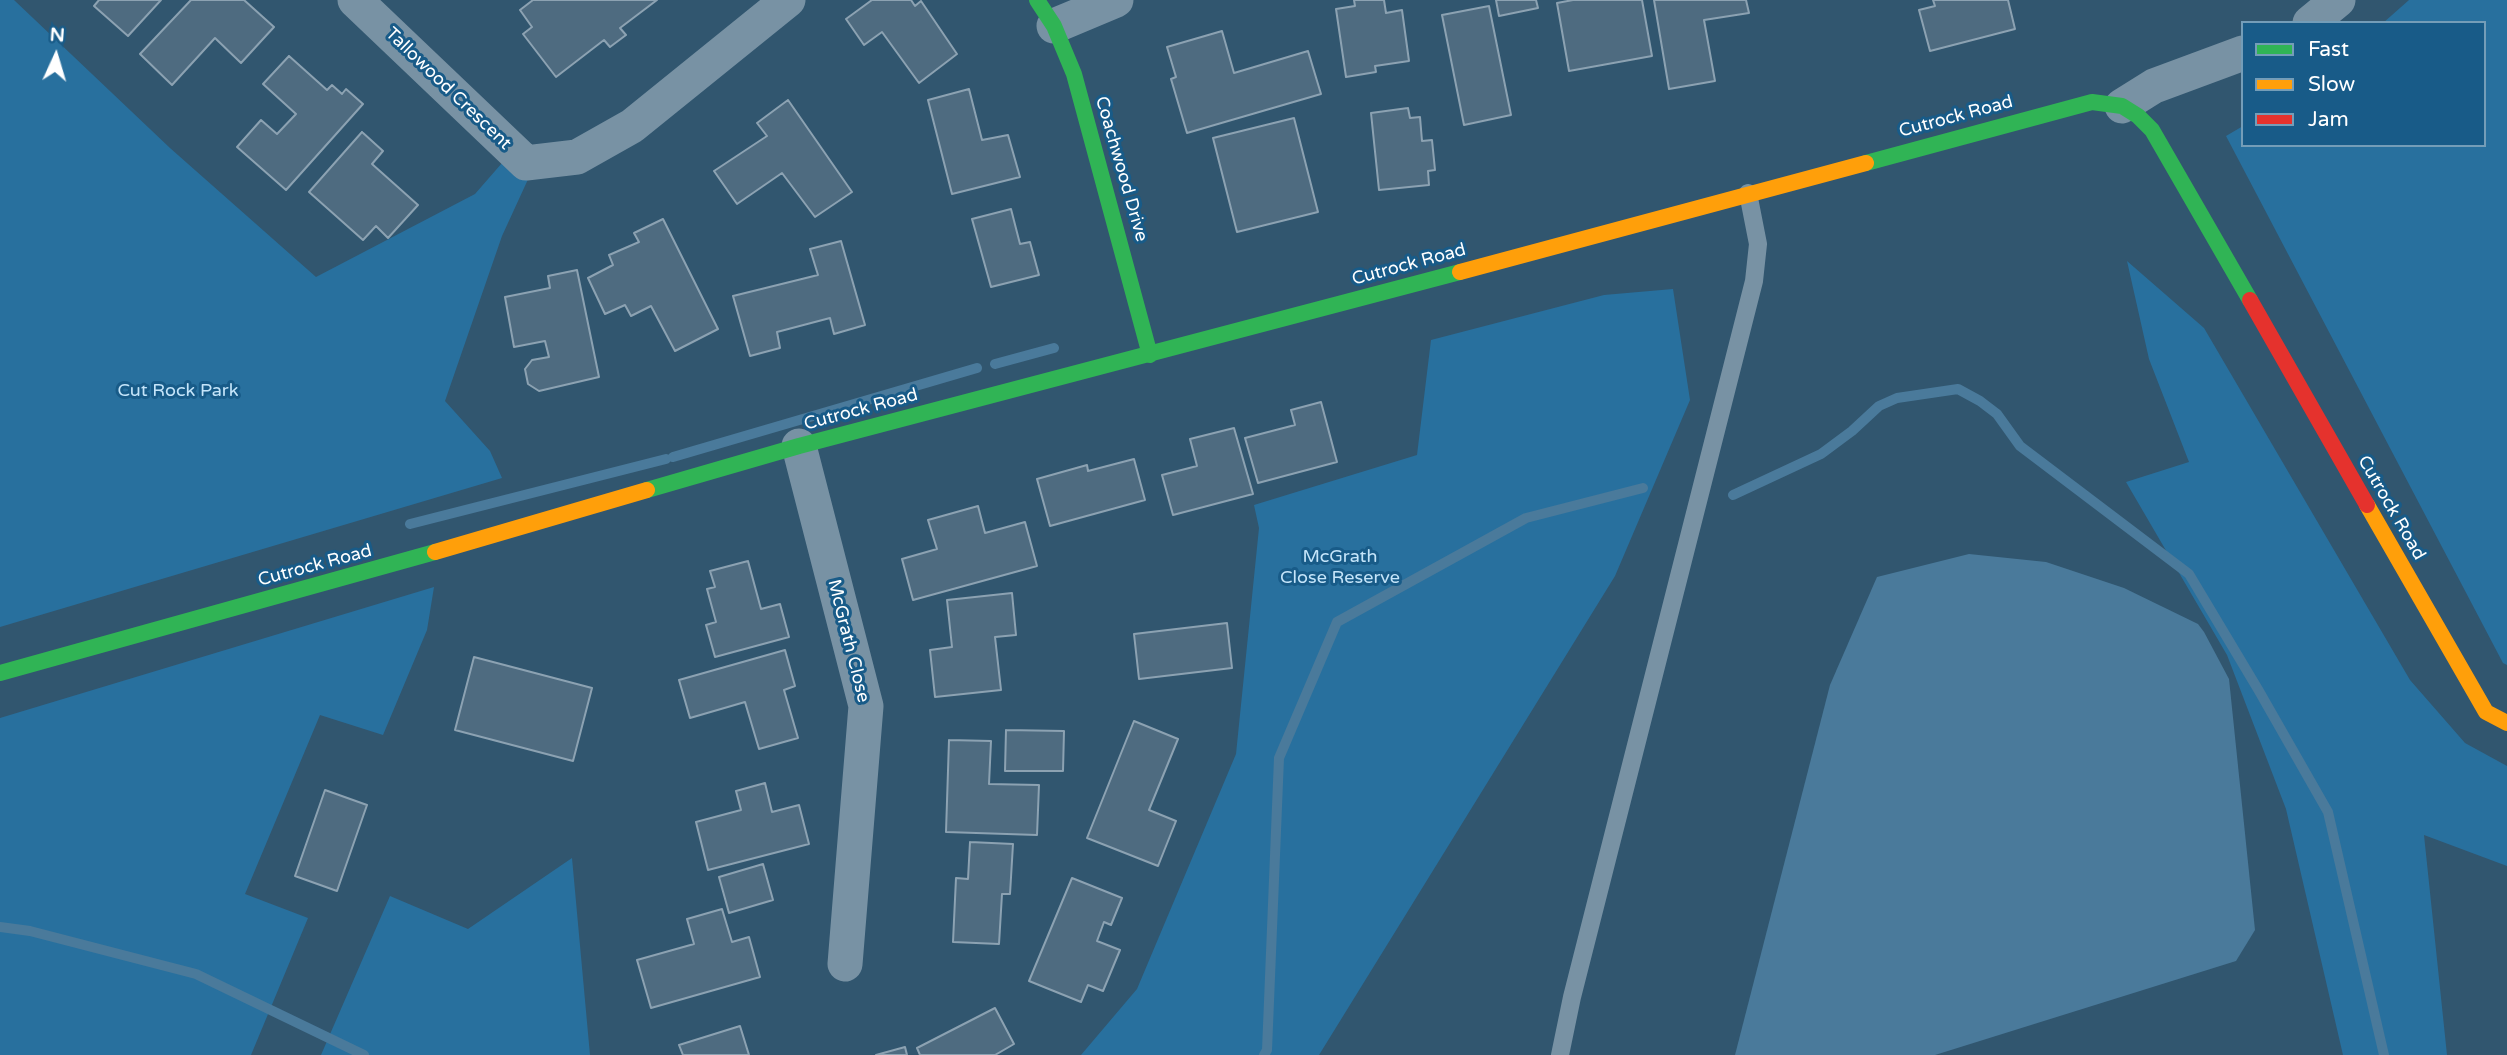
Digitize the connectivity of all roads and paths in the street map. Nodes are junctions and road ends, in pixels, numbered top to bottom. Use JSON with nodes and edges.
{"nodes":[{"id":1,"x":355,"y":0,"type":"edge"},
{"id":2,"x":788,"y":0,"type":"edge"},
{"id":3,"x":1116,"y":0,"type":"edge"},
{"id":4,"x":2338,"y":0,"type":"edge"},
{"id":5,"x":1045,"y":13,"type":"edge"},
{"id":6,"x":2312,"y":21,"type":"edge"},
{"id":7,"x":2241,"y":53,"type":"edge"},
{"id":8,"x":2122,"y":106,"type":"junction"},
{"id":9,"x":1748,"y":192,"type":"junction"},
{"id":10,"x":1150,"y":355,"type":"junction"},
{"id":11,"x":799,"y":446,"type":"junction"},
{"id":12,"x":0,"y":673,"type":"edge"},
{"id":13,"x":2507,"y":723,"type":"edge"},
{"id":14,"x":845,"y":964,"type":"dead end"},
{"id":15,"x":1560,"y":1055,"type":"edge"}],
"edges":[{"from":1,"to":2,"type":"street","name":"Tallowood Crescent"},
{"from":3,"to":5,"type":"street"},
{"from":4,"to":6,"type":"street"},
{"from":5,"to":10,"type":"street","name":"Coachwood Drive"},
{"from":7,"to":8,"type":"street"},
{"from":8,"to":9,"type":"street","name":"Cutrock Road"},
{"from":8,"to":13,"type":"street","name":"Cutrock Road"},
{"from":9,"to":10,"type":"street","name":"Cutrock Road"},
{"from":9,"to":15,"type":"lane"},
{"from":10,"to":11,"type":"street","name":"Cutrock Road"},
{"from":11,"to":12,"type":"street","name":"Cutrock Road"},
{"from":11,"to":14,"type":"street","name":"McGrath Close"}]}
